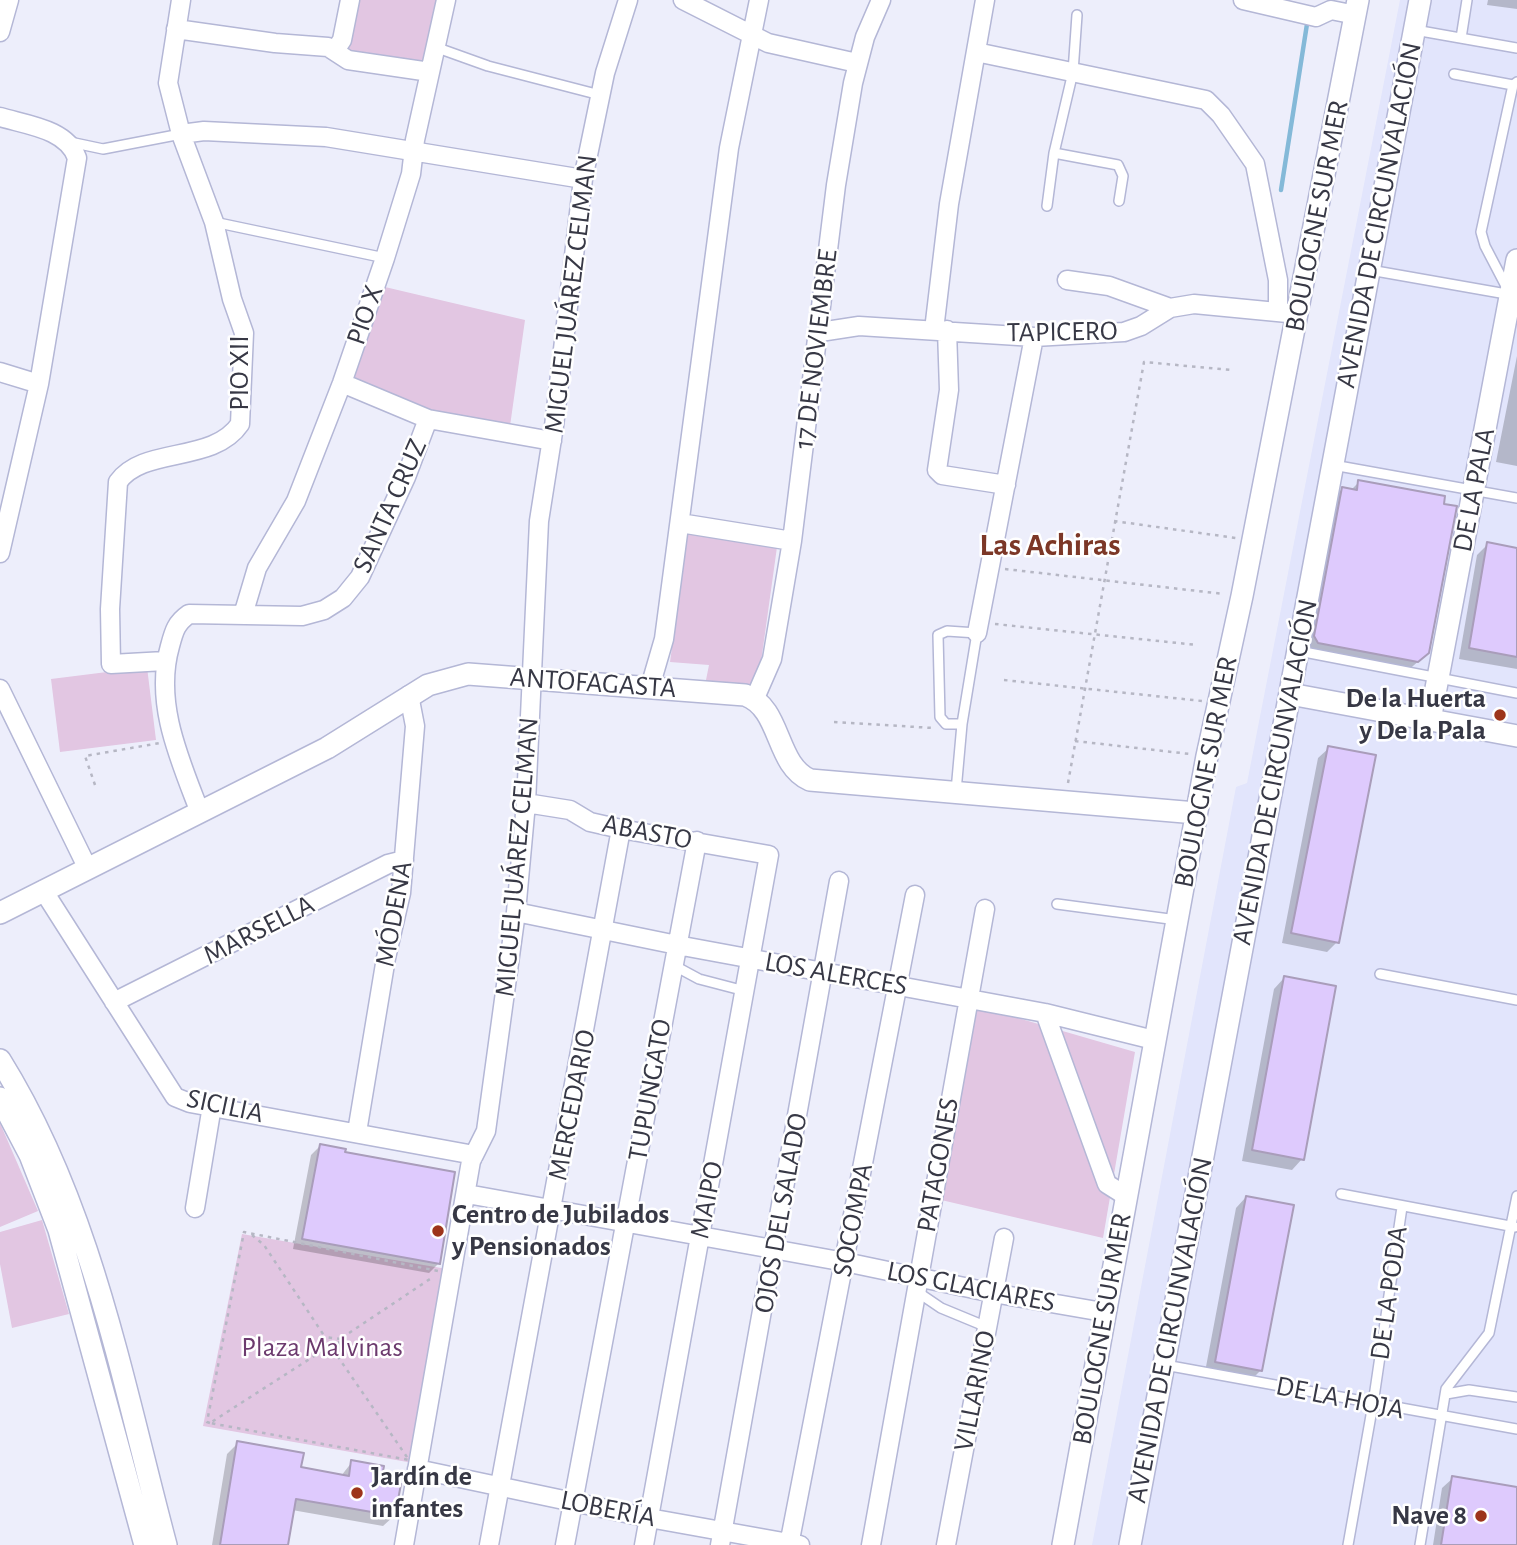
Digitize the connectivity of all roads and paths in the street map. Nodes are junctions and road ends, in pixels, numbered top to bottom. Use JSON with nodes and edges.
{"nodes":[{"id":1,"x":9,"y":0,"type":"edge"},
{"id":2,"x":181,"y":0,"type":"edge"},
{"id":3,"x":350,"y":0,"type":"edge"},
{"id":4,"x":446,"y":0,"type":"edge"},
{"id":5,"x":628,"y":0,"type":"edge"},
{"id":6,"x":683,"y":0,"type":"edge"},
{"id":7,"x":759,"y":0,"type":"edge"},
{"id":8,"x":881,"y":0,"type":"edge"},
{"id":9,"x":985,"y":0,"type":"edge"},
{"id":10,"x":1243,"y":0,"type":"edge"},
{"id":11,"x":1420,"y":0,"type":"edge"},
{"id":12,"x":1467,"y":0,"type":"edge"},
{"id":13,"x":1357,"y":7,"type":"edge"},
{"id":14,"x":1077,"y":15,"type":"dead end"},
{"id":15,"x":176,"y":29,"type":"junction"},
{"id":16,"x":1414,"y":30,"type":"junction"},
{"id":17,"x":0,"y":32,"type":"edge"},
{"id":18,"x":751,"y":36,"type":"junction"},
{"id":19,"x":1461,"y":38,"type":"junction"},
{"id":20,"x":435,"y":47,"type":"junction"},
{"id":21,"x":1517,"y":48,"type":"edge"},
{"id":22,"x":336,"y":49,"type":"junction"},
{"id":23,"x":976,"y":51,"type":"junction"},
{"id":24,"x":857,"y":63,"type":"junction"},
{"id":25,"x":430,"y":72,"type":"junction"},
{"id":26,"x":1073,"y":72,"type":"junction"},
{"id":27,"x":1454,"y":74,"type":"dead end"},
{"id":28,"x":1515,"y":84,"type":"edge"},
{"id":29,"x":600,"y":95,"type":"junction"},
{"id":30,"x":0,"y":117,"type":"edge"},
{"id":31,"x":181,"y":134,"type":"junction"},
{"id":32,"x":68,"y":141,"type":"junction"},
{"id":33,"x":414,"y":153,"type":"junction"},
{"id":34,"x":1054,"y":153,"type":"junction"},
{"id":35,"x":583,"y":179,"type":"junction"},
{"id":36,"x":1119,"y":201,"type":"dead end"},
{"id":37,"x":1047,"y":206,"type":"dead end"},
{"id":38,"x":214,"y":222,"type":"junction"},
{"id":39,"x":385,"y":258,"type":"junction"},
{"id":40,"x":1517,"y":260,"type":"edge"},
{"id":41,"x":1369,"y":270,"type":"junction"},
{"id":42,"x":1067,"y":280,"type":"dead end"},
{"id":43,"x":1514,"y":295,"type":"edge"},
{"id":44,"x":1170,"y":308,"type":"junction"},
{"id":45,"x":1288,"y":312,"type":"junction"},
{"id":46,"x":940,"y":330,"type":"junction"},
{"id":47,"x":820,"y":332,"type":"junction"},
{"id":48,"x":1034,"y":337,"type":"junction"},
{"id":49,"x":1231,"y":370,"type":"dead end"},
{"id":50,"x":0,"y":372,"type":"edge"},
{"id":51,"x":342,"y":383,"type":"junction"},
{"id":52,"x":39,"y":384,"type":"junction"},
{"id":53,"x":428,"y":419,"type":"junction"},
{"id":54,"x":552,"y":441,"type":"junction"},
{"id":55,"x":1332,"y":465,"type":"junction"},
{"id":56,"x":1006,"y":485,"type":"junction"},
{"id":57,"x":1474,"y":489,"type":"junction"},
{"id":58,"x":1517,"y":498,"type":"edge"},
{"id":59,"x":1114,"y":521,"type":"junction"},
{"id":60,"x":680,"y":523,"type":"junction"},
{"id":61,"x":1253,"y":540,"type":"junction"},
{"id":62,"x":792,"y":541,"type":"junction"},
{"id":63,"x":0,"y":553,"type":"edge"},
{"id":64,"x":988,"y":567,"type":"junction"},
{"id":65,"x":1103,"y":579,"type":"junction"},
{"id":66,"x":1242,"y":596,"type":"junction"},
{"id":67,"x":243,"y":615,"type":"junction"},
{"id":68,"x":978,"y":627,"type":"junction"},
{"id":69,"x":1094,"y":634,"type":"junction"},
{"id":70,"x":1197,"y":645,"type":"dead end"},
{"id":71,"x":1298,"y":651,"type":"junction"},
{"id":72,"x":166,"y":661,"type":"junction"},
{"id":73,"x":1438,"y":678,"type":"junction"},
{"id":74,"x":533,"y":679,"type":"junction"},
{"id":75,"x":1004,"y":680,"type":"dead end"},
{"id":76,"x":650,"y":687,"type":"junction"},
{"id":77,"x":1084,"y":688,"type":"junction"},
{"id":78,"x":0,"y":689,"type":"edge"},
{"id":79,"x":1517,"y":693,"type":"edge"},
{"id":80,"x":1290,"y":694,"type":"junction"},
{"id":81,"x":409,"y":695,"type":"junction"},
{"id":82,"x":755,"y":698,"type":"junction"},
{"id":83,"x":1219,"y":702,"type":"junction"},
{"id":84,"x":1430,"y":720,"type":"junction"},
{"id":85,"x":834,"y":722,"type":"dead end"},
{"id":86,"x":946,"y":724,"type":"junction"},
{"id":87,"x":962,"y":724,"type":"junction"},
{"id":88,"x":1517,"y":736,"type":"edge"},
{"id":89,"x":174,"y":740,"type":"junction"},
{"id":90,"x":1075,"y":741,"type":"junction"},
{"id":91,"x":1207,"y":756,"type":"junction"},
{"id":92,"x":95,"y":785,"type":"dead end"},
{"id":93,"x":956,"y":791,"type":"junction"},
{"id":94,"x":1065,"y":800,"type":"junction"},
{"id":95,"x":526,"y":803,"type":"junction"},
{"id":96,"x":199,"y":810,"type":"junction"},
{"id":97,"x":1196,"y":813,"type":"junction"},
{"id":98,"x":621,"y":829,"type":"junction"},
{"id":99,"x":697,"y":841,"type":"junction"},
{"id":100,"x":769,"y":855,"type":"joint"},
{"id":101,"x":404,"y":860,"type":"junction"},
{"id":102,"x":87,"y":867,"type":"junction"},
{"id":103,"x":839,"y":881,"type":"dead end"},
{"id":104,"x":43,"y":890,"type":"junction"},
{"id":105,"x":915,"y":895,"type":"dead end"},
{"id":106,"x":1057,"y":904,"type":"dead end"},
{"id":107,"x":985,"y":909,"type":"dead end"},
{"id":108,"x":516,"y":912,"type":"junction"},
{"id":109,"x":0,"y":913,"type":"edge"},
{"id":110,"x":1177,"y":920,"type":"junction"},
{"id":111,"x":605,"y":929,"type":"junction"},
{"id":112,"x":677,"y":945,"type":"junction"},
{"id":113,"x":752,"y":959,"type":"junction"},
{"id":114,"x":673,"y":965,"type":"junction"},
{"id":115,"x":825,"y":972,"type":"junction"},
{"id":116,"x":1380,"y":974,"type":"dead end"},
{"id":117,"x":900,"y":985,"type":"junction"},
{"id":118,"x":746,"y":992,"type":"junction"},
{"id":119,"x":968,"y":998,"type":"junction"},
{"id":120,"x":1517,"y":1000,"type":"edge"},
{"id":121,"x":114,"y":1002,"type":"junction"},
{"id":122,"x":1045,"y":1013,"type":"junction"},
{"id":123,"x":1154,"y":1040,"type":"junction"},
{"id":124,"x":0,"y":1060,"type":"edge"},
{"id":125,"x":0,"y":1098,"type":"edge"},
{"id":126,"x":212,"y":1106,"type":"junction"},
{"id":127,"x":356,"y":1132,"type":"junction"},
{"id":128,"x":474,"y":1155,"type":"junction"},
{"id":129,"x":467,"y":1194,"type":"junction"},
{"id":130,"x":1341,"y":1194,"type":"dead end"},
{"id":131,"x":1126,"y":1196,"type":"junction"},
{"id":132,"x":1517,"y":1196,"type":"edge"},
{"id":133,"x":1402,"y":1207,"type":"junction"},
{"id":134,"x":195,"y":1208,"type":"dead end"},
{"id":135,"x":552,"y":1209,"type":"junction"},
{"id":136,"x":626,"y":1221,"type":"junction"},
{"id":137,"x":1514,"y":1227,"type":"edge"},
{"id":138,"x":244,"y":1232,"type":"junction"},
{"id":139,"x":701,"y":1237,"type":"junction"},
{"id":140,"x":1004,"y":1238,"type":"dead end"},
{"id":141,"x":774,"y":1251,"type":"junction"},
{"id":142,"x":845,"y":1262,"type":"junction"},
{"id":143,"x":918,"y":1285,"type":"junction"},
{"id":144,"x":993,"y":1293,"type":"junction"},
{"id":145,"x":1104,"y":1312,"type":"junction"},
{"id":146,"x":987,"y":1327,"type":"junction"},
{"id":147,"x":325,"y":1337,"type":"junction"},
{"id":148,"x":340,"y":1339,"type":"junction"},
{"id":149,"x":321,"y":1351,"type":"junction"},
{"id":150,"x":336,"y":1354,"type":"junction"},
{"id":151,"x":1164,"y":1364,"type":"junction"},
{"id":152,"x":1446,"y":1394,"type":"junction"},
{"id":153,"x":1517,"y":1397,"type":"edge"},
{"id":154,"x":1373,"y":1404,"type":"junction"},
{"id":155,"x":1443,"y":1418,"type":"junction"},
{"id":156,"x":210,"y":1423,"type":"junction"},
{"id":157,"x":1517,"y":1429,"type":"edge"},
{"id":158,"x":413,"y":1463,"type":"junction"},
{"id":159,"x":499,"y":1488,"type":"junction"},
{"id":160,"x":574,"y":1502,"type":"junction"},
{"id":161,"x":649,"y":1518,"type":"junction"},
{"id":162,"x":721,"y":1538,"type":"edge"},
{"id":163,"x":793,"y":1544,"type":"edge"},
{"id":164,"x":145,"y":1545,"type":"edge"},
{"id":165,"x":166,"y":1545,"type":"edge"},
{"id":166,"x":404,"y":1545,"type":"edge"},
{"id":167,"x":489,"y":1545,"type":"edge"},
{"id":168,"x":565,"y":1545,"type":"edge"},
{"id":169,"x":644,"y":1545,"type":"edge"},
{"id":170,"x":871,"y":1545,"type":"edge"},
{"id":171,"x":946,"y":1545,"type":"edge"},
{"id":172,"x":1063,"y":1545,"type":"edge"},
{"id":173,"x":1130,"y":1545,"type":"edge"},
{"id":174,"x":1348,"y":1545,"type":"edge"},
{"id":175,"x":1419,"y":1545,"type":"edge"}],
"edges":[{"from":1,"to":17,"type":"street"},
{"from":2,"to":15,"type":"street","name":"PIO XII"},
{"from":3,"to":22,"type":"street"},
{"from":4,"to":20,"type":"street","name":"PIO X"},
{"from":5,"to":29,"type":"street","name":"MIGUEL JUÁREZ CELMAN"},
{"from":6,"to":18,"type":"street"},
{"from":7,"to":18,"type":"street"},
{"from":8,"to":24,"type":"street","name":"17 DE NOVIEMBRE"},
{"from":9,"to":23,"type":"street"},
{"from":10,"to":13,"type":"street"},
{"from":11,"to":16,"type":"street","name":"AVENIDA DE CIRCUNVALACIÓN"},
{"from":12,"to":19,"type":"lane"},
{"from":13,"to":45,"type":"street","name":"BOULOGNE SUR MER"},
{"from":14,"to":26,"type":"lane"},
{"from":15,"to":22,"type":"street"},
{"from":15,"to":31,"type":"street","name":"PIO XII"},
{"from":16,"to":19,"type":"lane"},
{"from":16,"to":41,"type":"street","name":"AVENIDA DE CIRCUNVALACIÓN"},
{"from":18,"to":24,"type":"street"},
{"from":18,"to":60,"type":"street"},
{"from":19,"to":21,"type":"lane"},
{"from":20,"to":25,"type":"street","name":"PIO X"},
{"from":20,"to":29,"type":"lane"},
{"from":22,"to":25,"type":"street"},
{"from":23,"to":26,"type":"street"},
{"from":23,"to":46,"type":"street"},
{"from":24,"to":47,"type":"street","name":"17 DE NOVIEMBRE"},
{"from":25,"to":33,"type":"street","name":"PIO X"},
{"from":26,"to":34,"type":"lane"},
{"from":26,"to":45,"type":"street"},
{"from":27,"to":28,"type":"lane"},
{"from":28,"to":43,"type":"lane"},
{"from":29,"to":35,"type":"street","name":"MIGUEL JUÁREZ CELMAN"},
{"from":30,"to":32,"type":"street"},
{"from":31,"to":32,"type":"lane"},
{"from":31,"to":33,"type":"street"},
{"from":31,"to":38,"type":"street","name":"PIO XII"},
{"from":32,"to":52,"type":"street"},
{"from":33,"to":35,"type":"street"},
{"from":33,"to":39,"type":"street","name":"PIO X"},
{"from":34,"to":36,"type":"lane"},
{"from":34,"to":37,"type":"lane"},
{"from":35,"to":54,"type":"street","name":"MIGUEL JUÁREZ CELMAN"},
{"from":38,"to":39,"type":"lane"},
{"from":38,"to":72,"type":"street","name":"PIO XII"},
{"from":39,"to":51,"type":"street","name":"PIO X"},
{"from":40,"to":43,"type":"street","name":"DE LA PALA"},
{"from":41,"to":43,"type":"lane"},
{"from":41,"to":55,"type":"street","name":"AVENIDA DE CIRCUNVALACIÓN"},
{"from":42,"to":44,"type":"street"},
{"from":43,"to":57,"type":"street","name":"DE LA PALA"},
{"from":44,"to":45,"type":"street","name":"TAPICERO"},
{"from":44,"to":48,"type":"street","name":"TAPICERO"},
{"from":45,"to":61,"type":"street","name":"BOULOGNE SUR MER"},
{"from":46,"to":47,"type":"street","name":"TAPICERO"},
{"from":46,"to":48,"type":"street","name":"TAPICERO"},
{"from":46,"to":56,"type":"street"},
{"from":47,"to":62,"type":"street","name":"17 DE NOVIEMBRE"},
{"from":48,"to":56,"type":"street"},
{"from":49,"to":59,"type":"path"},
{"from":50,"to":52,"type":"street"},
{"from":51,"to":53,"type":"street"},
{"from":51,"to":67,"type":"street","name":"PIO X"},
{"from":52,"to":63,"type":"street"},
{"from":53,"to":54,"type":"street"},
{"from":53,"to":67,"type":"street","name":"SANTA CRUZ"},
{"from":54,"to":74,"type":"street","name":"MIGUEL JUÁREZ CELMAN"},
{"from":55,"to":57,"type":"lane"},
{"from":55,"to":71,"type":"street","name":"AVENIDA DE CIRCUNVALACIÓN"},
{"from":56,"to":64,"type":"street"},
{"from":57,"to":58,"type":"lane"},
{"from":57,"to":73,"type":"street","name":"DE LA PALA"},
{"from":59,"to":61,"type":"path"},
{"from":59,"to":65,"type":"path"},
{"from":60,"to":62,"type":"street"},
{"from":60,"to":76,"type":"street"},
{"from":61,"to":66,"type":"street","name":"BOULOGNE SUR MER"},
{"from":62,"to":82,"type":"street","name":"17 DE NOVIEMBRE"},
{"from":64,"to":65,"type":"path"},
{"from":64,"to":68,"type":"street"},
{"from":65,"to":66,"type":"path"},
{"from":65,"to":69,"type":"path"},
{"from":66,"to":83,"type":"street","name":"BOULOGNE SUR MER"},
{"from":67,"to":72,"type":"street","name":"SANTA CRUZ"},
{"from":68,"to":69,"type":"path"},
{"from":68,"to":86,"type":"lane"},
{"from":68,"to":87,"type":"lane"},
{"from":69,"to":70,"type":"path"},
{"from":69,"to":77,"type":"path"},
{"from":71,"to":73,"type":"lane"},
{"from":71,"to":80,"type":"street","name":"AVENIDA DE CIRCUNVALACIÓN"},
{"from":72,"to":89,"type":"street","name":"SANTA CRUZ"},
{"from":73,"to":79,"type":"lane"},
{"from":73,"to":84,"type":"street","name":"DE LA PALA"},
{"from":74,"to":76,"type":"street","name":"ANTOFAGASTA"},
{"from":74,"to":81,"type":"street","name":"ANTOFAGASTA"},
{"from":74,"to":95,"type":"street","name":"MIGUEL JUÁREZ CELMAN"},
{"from":75,"to":77,"type":"path"},
{"from":76,"to":82,"type":"street","name":"ANTOFAGASTA"},
{"from":77,"to":83,"type":"path"},
{"from":77,"to":90,"type":"path"},
{"from":78,"to":102,"type":"street"},
{"from":80,"to":84,"type":"street"},
{"from":80,"to":151,"type":"street","name":"AVENIDA DE CIRCUNVALACIÓN"},
{"from":81,"to":96,"type":"street","name":"ANTOFAGASTA"},
{"from":81,"to":101,"type":"street","name":"MÓDENA"},
{"from":82,"to":93,"type":"street"},
{"from":83,"to":91,"type":"street","name":"BOULOGNE SUR MER"},
{"from":84,"to":88,"type":"street"},
{"from":85,"to":86,"type":"path"},
{"from":86,"to":87,"type":"lane"},
{"from":87,"to":93,"type":"lane"},
{"from":89,"to":92,"type":"path"},
{"from":89,"to":96,"type":"street","name":"SANTA CRUZ"},
{"from":90,"to":91,"type":"path"},
{"from":90,"to":94,"type":"path"},
{"from":91,"to":97,"type":"street","name":"BOULOGNE SUR MER"},
{"from":93,"to":94,"type":"street"},
{"from":94,"to":97,"type":"street"},
{"from":95,"to":98,"type":"street","name":"ABASTO"},
{"from":95,"to":108,"type":"street","name":"MIGUEL JUÁREZ CELMAN"},
{"from":96,"to":102,"type":"street","name":"ANTOFAGASTA"},
{"from":97,"to":110,"type":"street","name":"BOULOGNE SUR MER"},
{"from":98,"to":99,"type":"street","name":"ABASTO"},
{"from":98,"to":111,"type":"street","name":"MERCEDARIO"},
{"from":99,"to":100,"type":"street","name":"ABASTO"},
{"from":99,"to":112,"type":"street","name":"TUPUNGATO"},
{"from":100,"to":113,"type":"street","name":"MAIPO"},
{"from":101,"to":121,"type":"street","name":"MARSELLA"},
{"from":101,"to":127,"type":"street","name":"MÓDENA"},
{"from":102,"to":104,"type":"street","name":"ANTOFAGASTA"},
{"from":103,"to":115,"type":"street","name":"OJOS DEL SALADO"},
{"from":104,"to":109,"type":"street","name":"ANTOFAGASTA"},
{"from":104,"to":121,"type":"street","name":"SICILIA"},
{"from":105,"to":117,"type":"street","name":"SOCOMPA"},
{"from":106,"to":110,"type":"lane"},
{"from":107,"to":119,"type":"street","name":"PATAGONES"},
{"from":108,"to":111,"type":"street","name":"LOS ALERCES"},
{"from":108,"to":128,"type":"street","name":"MIGUEL JUÁREZ CELMAN"},
{"from":110,"to":123,"type":"street","name":"BOULOGNE SUR MER"},
{"from":111,"to":112,"type":"street","name":"LOS ALERCES"},
{"from":111,"to":135,"type":"street","name":"MERCEDARIO"},
{"from":112,"to":113,"type":"street","name":"LOS ALERCES"},
{"from":112,"to":114,"type":"street","name":"TUPUNGATO"},
{"from":113,"to":115,"type":"street","name":"LOS ALERCES"},
{"from":113,"to":118,"type":"street","name":"MAIPO"},
{"from":114,"to":118,"type":"lane"},
{"from":114,"to":136,"type":"street","name":"TUPUNGATO"},
{"from":115,"to":117,"type":"street","name":"LOS ALERCES"},
{"from":115,"to":141,"type":"street","name":"OJOS DEL SALADO"},
{"from":116,"to":120,"type":"lane"},
{"from":117,"to":119,"type":"street","name":"LOS ALERCES"},
{"from":117,"to":142,"type":"street","name":"SOCOMPA"},
{"from":118,"to":139,"type":"street","name":"MAIPO"},
{"from":119,"to":122,"type":"street","name":"LOS ALERCES"},
{"from":119,"to":143,"type":"street","name":"PATAGONES"},
{"from":121,"to":126,"type":"street","name":"SICILIA"},
{"from":122,"to":123,"type":"street","name":"LOS ALERCES"},
{"from":122,"to":131,"type":"street"},
{"from":123,"to":131,"type":"street","name":"BOULOGNE SUR MER"},
{"from":124,"to":165,"type":"street"},
{"from":125,"to":164,"type":"street"},
{"from":126,"to":127,"type":"street","name":"SICILIA"},
{"from":126,"to":134,"type":"street"},
{"from":127,"to":128,"type":"street","name":"SICILIA"},
{"from":128,"to":129,"type":"street","name":"MIGUEL JUÁREZ CELMAN"},
{"from":129,"to":135,"type":"street","name":"LOS GLACIARES"},
{"from":129,"to":158,"type":"street","name":"MIGUEL JUÁREZ CELMAN"},
{"from":130,"to":133,"type":"lane"},
{"from":131,"to":145,"type":"street","name":"BOULOGNE SUR MER"},
{"from":132,"to":137,"type":"lane"},
{"from":133,"to":137,"type":"lane"},
{"from":133,"to":154,"type":"lane","name":"DE LA PODA"},
{"from":135,"to":136,"type":"street","name":"LOS GLACIARES"},
{"from":135,"to":159,"type":"street","name":"MERCEDARIO"},
{"from":136,"to":139,"type":"street","name":"LOS GLACIARES"},
{"from":136,"to":160,"type":"street","name":"TUPUNGATO"},
{"from":137,"to":152,"type":"lane"},
{"from":138,"to":147,"type":"path"},
{"from":138,"to":148,"type":"path"},
{"from":138,"to":156,"type":"path"},
{"from":139,"to":141,"type":"street","name":"LOS GLACIARES"},
{"from":139,"to":161,"type":"street","name":"MAIPO"},
{"from":140,"to":144,"type":"street","name":"VILLARINO"},
{"from":141,"to":142,"type":"street","name":"LOS GLACIARES"},
{"from":141,"to":162,"type":"street","name":"OJOS DEL SALADO"},
{"from":142,"to":143,"type":"street","name":"LOS GLACIARES"},
{"from":142,"to":163,"type":"street","name":"SOCOMPA"},
{"from":143,"to":144,"type":"street","name":"LOS GLACIARES"},
{"from":143,"to":146,"type":"lane"},
{"from":143,"to":170,"type":"street","name":"PATAGONES"},
{"from":144,"to":145,"type":"street","name":"LOS GLACIARES"},
{"from":144,"to":146,"type":"street","name":"VILLARINO"},
{"from":145,"to":172,"type":"street","name":"BOULOGNE SUR MER"},
{"from":146,"to":171,"type":"street","name":"VILLARINO"},
{"from":147,"to":148,"type":"path"},
{"from":147,"to":149,"type":"path"},
{"from":148,"to":150,"type":"path"},
{"from":149,"to":150,"type":"path"},
{"from":149,"to":156,"type":"path"},
{"from":150,"to":158,"type":"path"},
{"from":151,"to":154,"type":"lane","name":"DE LA HOJA"},
{"from":151,"to":173,"type":"street","name":"AVENIDA DE CIRCUNVALACIÓN"},
{"from":152,"to":153,"type":"lane"},
{"from":152,"to":155,"type":"lane"},
{"from":154,"to":155,"type":"lane","name":"DE LA HOJA"},
{"from":154,"to":174,"type":"lane","name":"DE LA PODA"},
{"from":155,"to":157,"type":"lane","name":"DE LA HOJA"},
{"from":155,"to":175,"type":"lane"},
{"from":156,"to":158,"type":"path"},
{"from":158,"to":159,"type":"street","name":"LOBERÍA"},
{"from":158,"to":166,"type":"street","name":"MIGUEL JUÁREZ CELMAN"},
{"from":159,"to":160,"type":"street","name":"LOBERÍA"},
{"from":159,"to":167,"type":"street","name":"MERCEDARIO"},
{"from":160,"to":161,"type":"street","name":"LOBERÍA"},
{"from":160,"to":168,"type":"street","name":"TUPUNGATO"},
{"from":161,"to":162,"type":"street","name":"LOBERÍA"},
{"from":161,"to":169,"type":"street","name":"MAIPO"},
{"from":162,"to":163,"type":"street","name":"LOBERÍA"}]}
